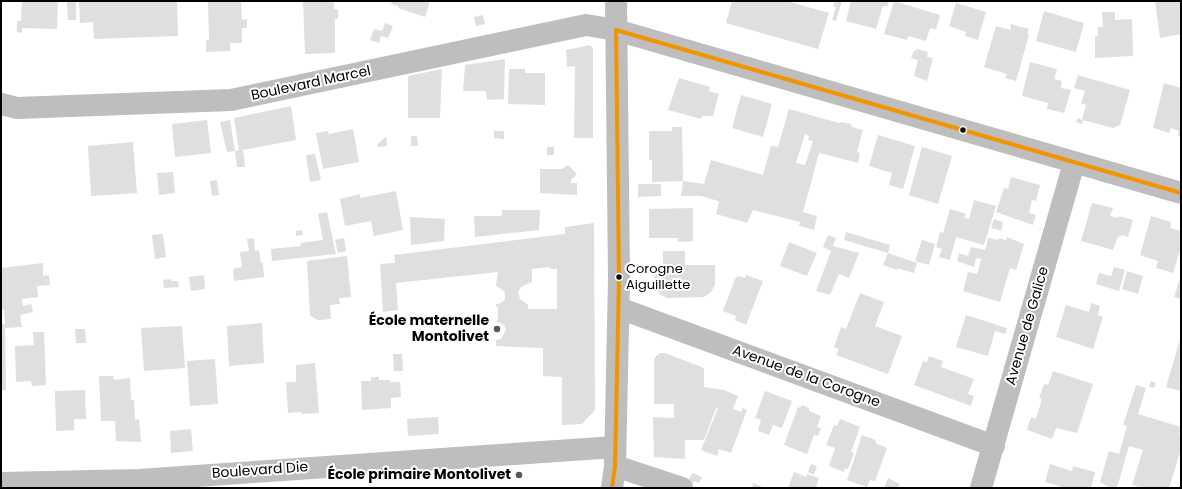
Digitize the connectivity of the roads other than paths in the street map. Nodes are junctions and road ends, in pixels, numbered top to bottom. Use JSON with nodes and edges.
{"nodes":[{"id":1,"x":616,"y":1,"type":"edge"},
{"id":2,"x":616,"y":30,"type":"junction"},
{"id":3,"x":1,"y":104,"type":"edge"},
{"id":4,"x":1074,"y":163,"type":"junction"},
{"id":5,"x":1181,"y":193,"type":"edge"},
{"id":6,"x":619,"y":308,"type":"junction"},
{"id":7,"x":994,"y":446,"type":"junction"},
{"id":8,"x":615,"y":456,"type":"junction"},
{"id":9,"x":1,"y":483,"type":"edge"},
{"id":10,"x":612,"y":488,"type":"edge"},
{"id":11,"x":682,"y":488,"type":"edge"},
{"id":12,"x":982,"y":488,"type":"edge"}],
"edges":[{"from":1,"to":2,"type":"street"},
{"from":2,"to":3,"type":"street","name":"Boulevard Marcel"},
{"from":2,"to":4,"type":"street","name":"Boulevard Marcel"},
{"from":2,"to":6,"type":"street"},
{"from":4,"to":5,"type":"street","name":"Boulevard Marcel"},
{"from":4,"to":7,"type":"street","name":"Avenue de Galice"},
{"from":6,"to":7,"type":"street","name":"Avenue de la Corogne"},
{"from":6,"to":8,"type":"street"},
{"from":7,"to":12,"type":"street","name":"Avenue de Galice"},
{"from":8,"to":9,"type":"street","name":"Boulevard Die"},
{"from":8,"to":10,"type":"street"},
{"from":8,"to":11,"type":"street"}]}
